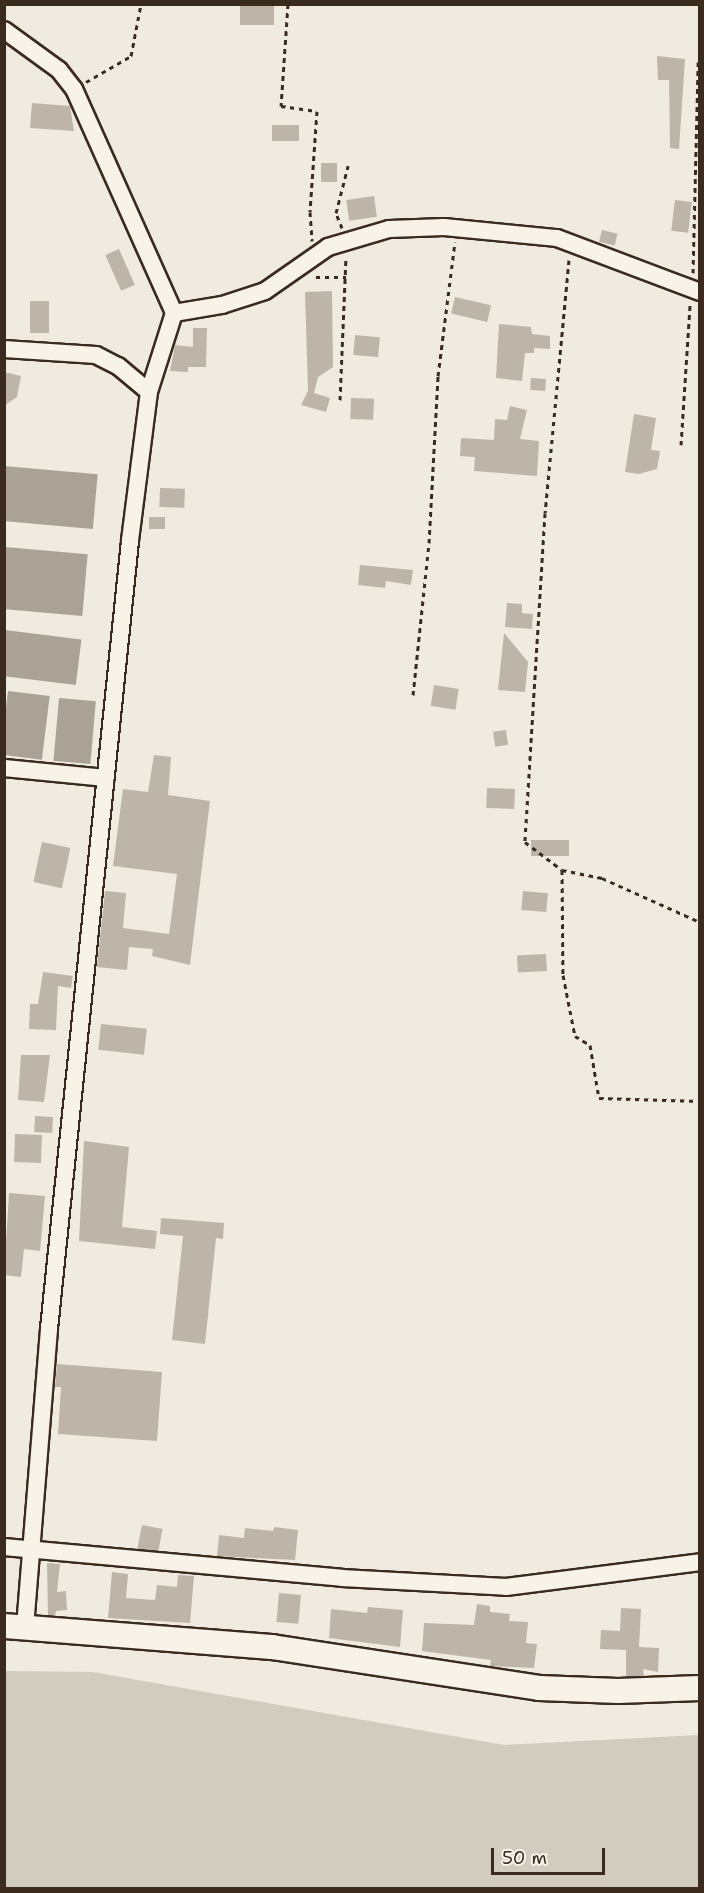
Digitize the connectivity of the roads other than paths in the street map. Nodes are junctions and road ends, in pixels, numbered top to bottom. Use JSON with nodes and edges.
{"nodes":[{"id":1,"x":4,"y":30,"type":"edge"},
{"id":2,"x":696,"y":291,"type":"edge"},
{"id":3,"x":174,"y":313,"type":"junction"},
{"id":4,"x":4,"y":349,"type":"edge"},
{"id":5,"x":149,"y":392,"type":"junction"},
{"id":6,"x":4,"y":768,"type":"edge"},
{"id":7,"x":106,"y":778,"type":"junction"},
{"id":8,"x":4,"y":1547,"type":"edge"},
{"id":9,"x":31,"y":1547,"type":"junction"},
{"id":10,"x":699,"y":1562,"type":"edge"},
{"id":11,"x":15,"y":1627,"type":"edge"},
{"id":12,"x":699,"y":1688,"type":"edge"}],
"edges":[{"from":1,"to":3,"type":"street"},
{"from":2,"to":3,"type":"street"},
{"from":3,"to":5,"type":"street"},
{"from":4,"to":5,"type":"street"},
{"from":5,"to":7,"type":"street"},
{"from":6,"to":7,"type":"street"},
{"from":7,"to":9,"type":"street"},
{"from":8,"to":9,"type":"street"},
{"from":9,"to":10,"type":"street"},
{"from":9,"to":11,"type":"street"},
{"from":11,"to":12,"type":"main road"}]}
